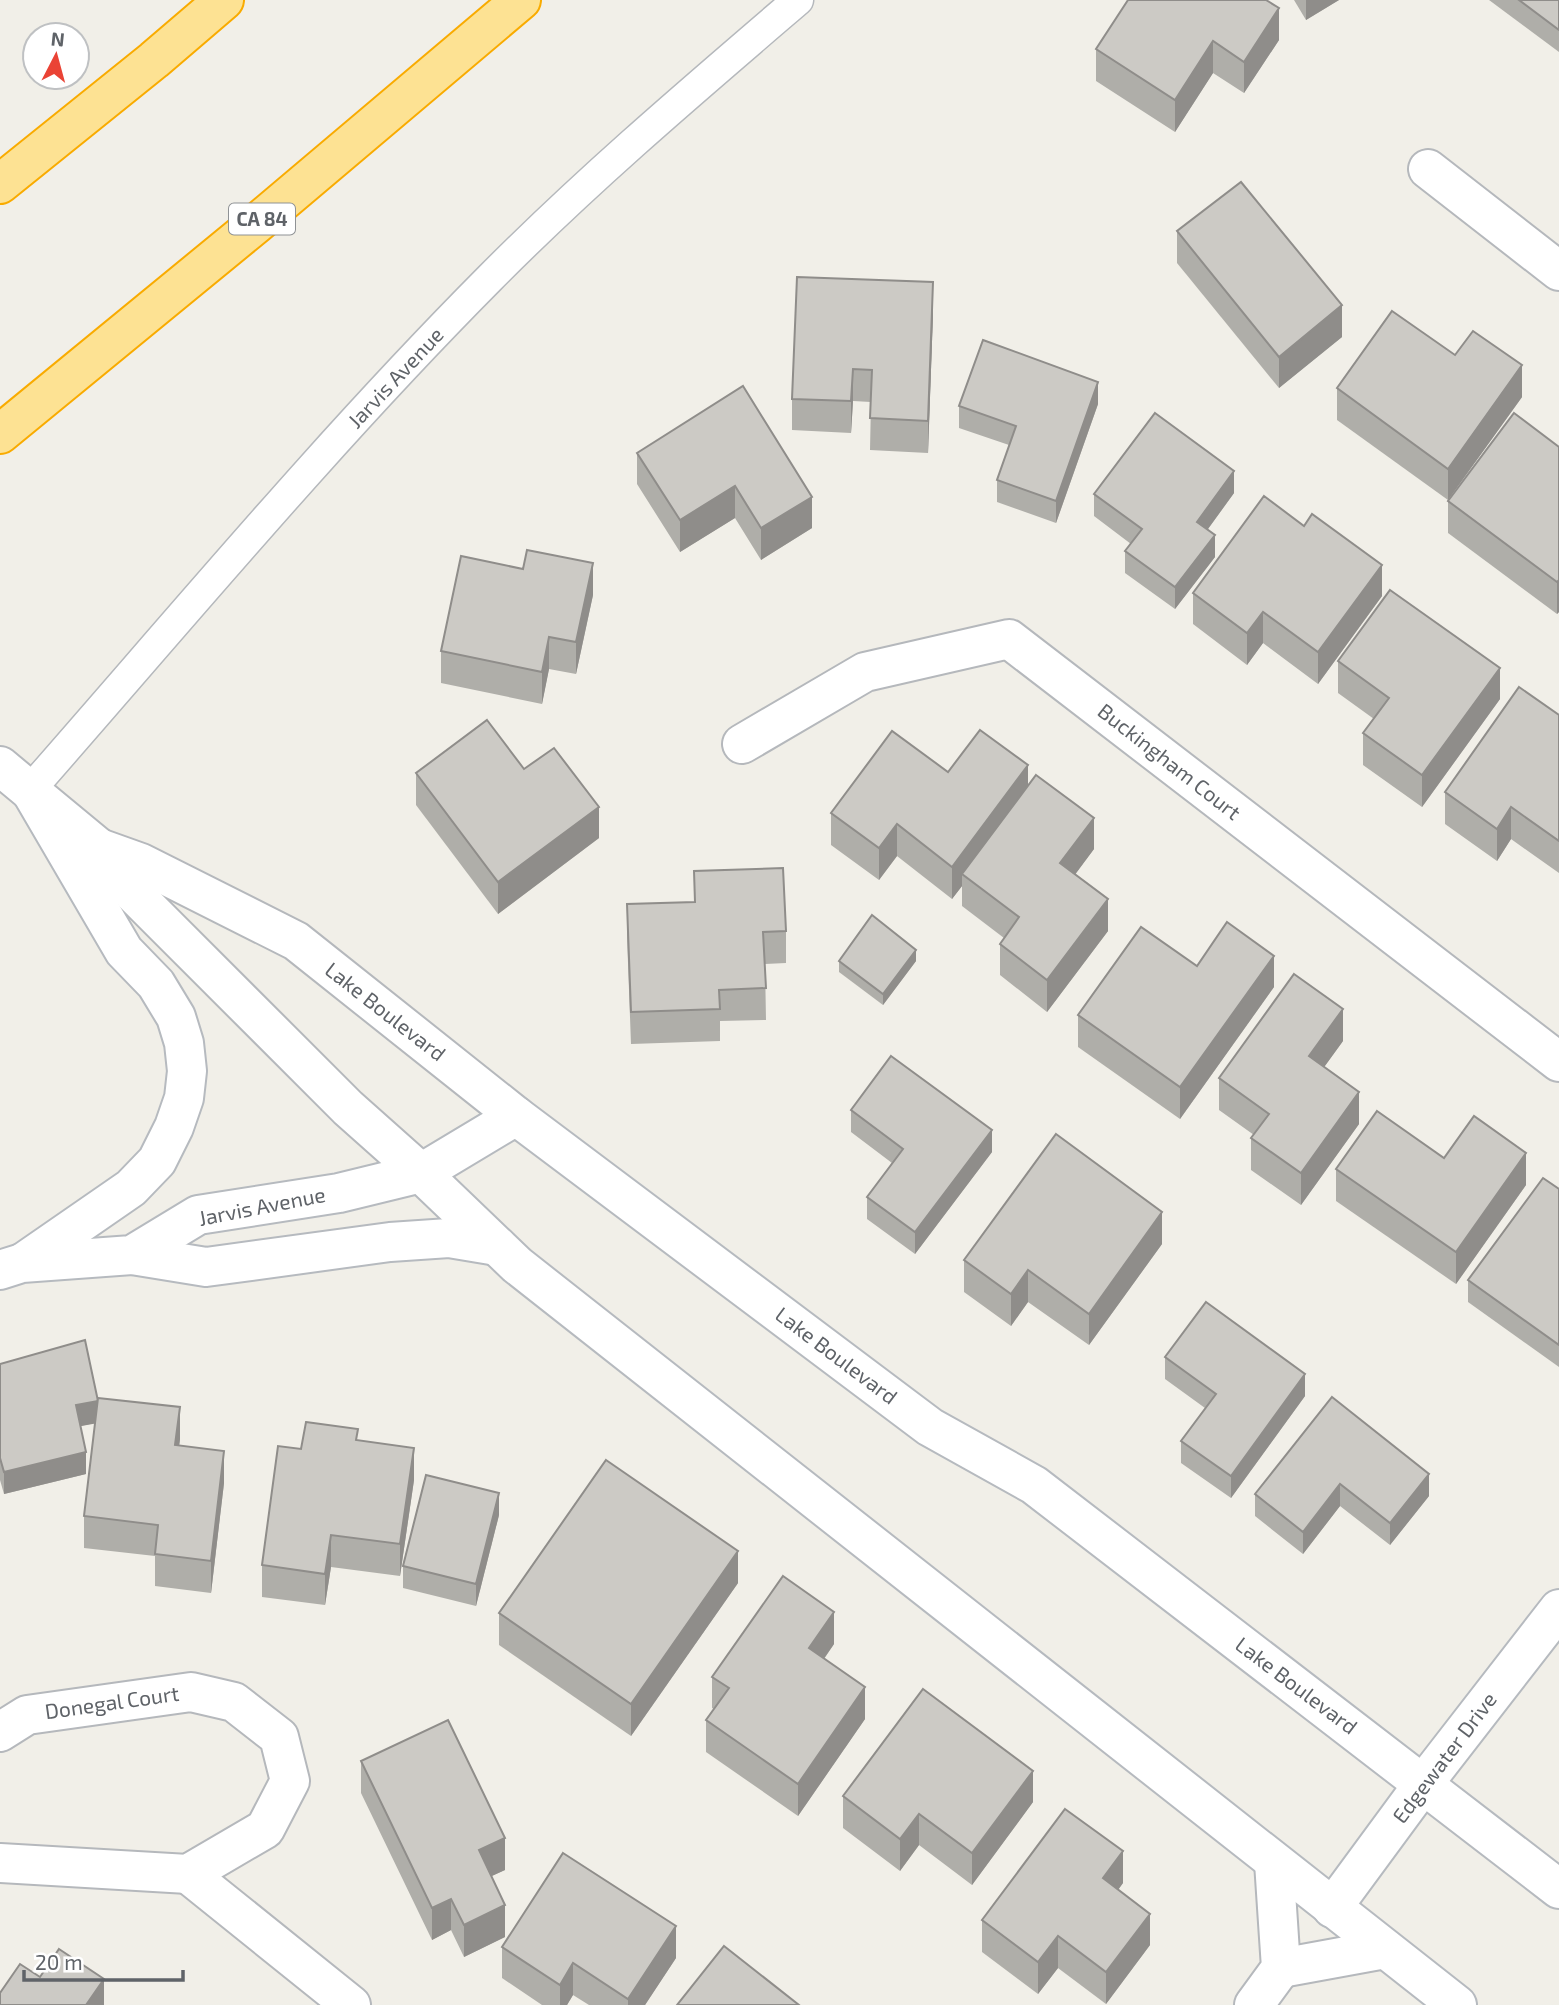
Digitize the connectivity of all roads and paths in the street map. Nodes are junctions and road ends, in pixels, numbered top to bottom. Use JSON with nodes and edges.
{"nodes":[{"id":1,"x":223,"y":0,"type":"edge"},
{"id":2,"x":521,"y":0,"type":"edge"},
{"id":3,"x":798,"y":0,"type":"edge"},
{"id":4,"x":1428,"y":169,"type":"dead end"},
{"id":5,"x":0,"y":184,"type":"edge"},
{"id":6,"x":1559,"y":271,"type":"edge"},
{"id":7,"x":0,"y":434,"type":"edge"},
{"id":8,"x":742,"y":744,"type":"dead end"},
{"id":9,"x":0,"y":766,"type":"edge"},
{"id":10,"x":30,"y":790,"type":"junction"},
{"id":11,"x":99,"y":848,"type":"junction"},
{"id":12,"x":1559,"y":1062,"type":"edge"},
{"id":13,"x":516,"y":1116,"type":"junction"},
{"id":14,"x":421,"y":1173,"type":"junction"},
{"id":15,"x":497,"y":1246,"type":"junction"},
{"id":16,"x":132,"y":1255,"type":"junction"},
{"id":17,"x":11,"y":1266,"type":"edge"},
{"id":18,"x":1559,"y":1609,"type":"edge"},
{"id":19,"x":0,"y":1732,"type":"edge"},
{"id":20,"x":1424,"y":1783,"type":"junction"},
{"id":21,"x":1274,"y":1862,"type":"junction"},
{"id":22,"x":0,"y":1863,"type":"edge"},
{"id":23,"x":188,"y":1874,"type":"junction"},
{"id":24,"x":1559,"y":1889,"type":"edge"},
{"id":25,"x":1332,"y":1908,"type":"junction"},
{"id":26,"x":1385,"y":1949,"type":"junction"},
{"id":27,"x":1281,"y":1968,"type":"junction"},
{"id":28,"x":351,"y":2005,"type":"edge"},
{"id":29,"x":1254,"y":2005,"type":"edge"},
{"id":30,"x":1457,"y":2005,"type":"edge"}],
"edges":[{"from":1,"to":5,"type":"highway"},
{"from":2,"to":7,"type":"highway","number":"CA 84"},
{"from":3,"to":10,"type":"lane","name":"Jarvis Avenue"},
{"from":4,"to":6,"type":"street"},
{"from":8,"to":12,"type":"street","name":"Buckingham Court"},
{"from":9,"to":10,"type":"street","name":"Lake Boulevard"},
{"from":10,"to":11,"type":"street","name":"Lake Boulevard"},
{"from":10,"to":17,"type":"street"},
{"from":11,"to":13,"type":"street","name":"Lake Boulevard"},
{"from":11,"to":14,"type":"street","name":"Lake Boulevard"},
{"from":13,"to":14,"type":"street","name":"Jarvis Avenue"},
{"from":13,"to":20,"type":"street","name":"Lake Boulevard"},
{"from":14,"to":15,"type":"street","name":"Lake Boulevard"},
{"from":14,"to":16,"type":"street","name":"Jarvis Avenue"},
{"from":15,"to":16,"type":"street"},
{"from":15,"to":21,"type":"street","name":"Lake Boulevard"},
{"from":16,"to":17,"type":"street","name":"Jarvis Avenue"},
{"from":18,"to":20,"type":"street","name":"Edgewater Drive"},
{"from":19,"to":23,"type":"street","name":"Donegal Court"},
{"from":20,"to":24,"type":"street","name":"Lake Boulevard"},
{"from":20,"to":25,"type":"street","name":"Edgewater Drive"},
{"from":21,"to":25,"type":"street","name":"Lake Boulevard"},
{"from":21,"to":27,"type":"street"},
{"from":22,"to":23,"type":"street"},
{"from":23,"to":28,"type":"street"},
{"from":25,"to":26,"type":"street","name":"Lake Boulevard"},
{"from":26,"to":27,"type":"street"},
{"from":26,"to":30,"type":"street","name":"Lake Boulevard"},
{"from":27,"to":29,"type":"street"}]}
